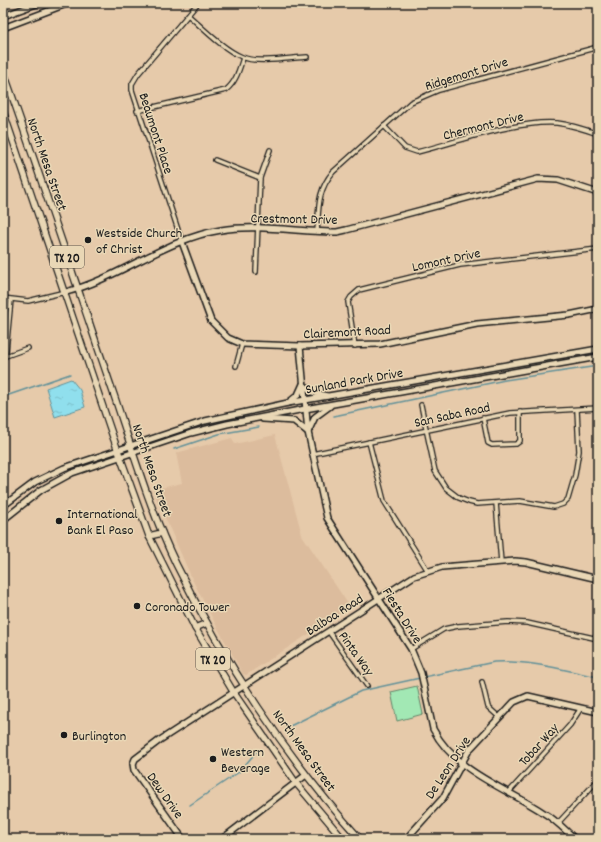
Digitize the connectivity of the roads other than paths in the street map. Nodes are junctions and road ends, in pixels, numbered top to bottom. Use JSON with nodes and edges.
{"nodes":[{"id":1,"x":39,"y":3,"type":"edge"},
{"id":2,"x":69,"y":3,"type":"edge"},
{"id":3,"x":198,"y":3,"type":"edge"},
{"id":4,"x":5,"y":14,"type":"edge"},
{"id":5,"x":188,"y":15,"type":"junction"},
{"id":6,"x":3,"y":28,"type":"edge"},
{"id":7,"x":598,"y":47,"type":"edge"},
{"id":8,"x":307,"y":57,"type":"dead end"},
{"id":9,"x":243,"y":58,"type":"junction"},
{"id":10,"x":3,"y":70,"type":"edge"},
{"id":11,"x":3,"y":110,"type":"edge"},
{"id":12,"x":137,"y":111,"type":"junction"},
{"id":13,"x":384,"y":126,"type":"junction"},
{"id":14,"x":598,"y":134,"type":"edge"},
{"id":15,"x":270,"y":150,"type":"dead end"},
{"id":16,"x":215,"y":160,"type":"dead end"},
{"id":17,"x":260,"y":178,"type":"junction"},
{"id":18,"x":598,"y":193,"type":"edge"},
{"id":19,"x":257,"y":229,"type":"junction"},
{"id":20,"x":317,"y":232,"type":"junction"},
{"id":21,"x":182,"y":242,"type":"junction"},
{"id":22,"x":598,"y":249,"type":"edge"},
{"id":23,"x":256,"y":272,"type":"dead end"},
{"id":24,"x":78,"y":289,"type":"junction"},
{"id":25,"x":66,"y":292,"type":"junction"},
{"id":26,"x":3,"y":298,"type":"edge"},
{"id":27,"x":11,"y":300,"type":"junction"},
{"id":28,"x":598,"y":309,"type":"edge"},
{"id":29,"x":242,"y":344,"type":"junction"},
{"id":30,"x":300,"y":346,"type":"junction"},
{"id":31,"x":355,"y":346,"type":"junction"},
{"id":32,"x":28,"y":348,"type":"dead end"},
{"id":33,"x":598,"y":349,"type":"edge"},
{"id":34,"x":3,"y":357,"type":"edge"},
{"id":35,"x":598,"y":357,"type":"edge"},
{"id":36,"x":236,"y":366,"type":"dead end"},
{"id":37,"x":303,"y":384,"type":"junction"},
{"id":38,"x":330,"y":396,"type":"junction"},
{"id":39,"x":305,"y":401,"type":"junction"},
{"id":40,"x":288,"y":403,"type":"junction"},
{"id":41,"x":333,"y":404,"type":"junction"},
{"id":42,"x":421,"y":405,"type":"dead end"},
{"id":43,"x":598,"y":408,"type":"edge"},
{"id":44,"x":305,"y":409,"type":"junction"},
{"id":45,"x":577,"y":410,"type":"junction"},
{"id":46,"x":520,"y":412,"type":"junction"},
{"id":47,"x":483,"y":418,"type":"junction"},
{"id":48,"x":256,"y":419,"type":"junction"},
{"id":49,"x":205,"y":421,"type":"junction"},
{"id":50,"x":207,"y":429,"type":"junction"},
{"id":51,"x":426,"y":430,"type":"junction"},
{"id":52,"x":308,"y":432,"type":"junction"},
{"id":53,"x":369,"y":442,"type":"junction"},
{"id":54,"x":131,"y":445,"type":"junction"},
{"id":55,"x":118,"y":449,"type":"junction"},
{"id":56,"x":133,"y":452,"type":"junction"},
{"id":57,"x":312,"y":454,"type":"junction"},
{"id":58,"x":121,"y":457,"type":"junction"},
{"id":59,"x":35,"y":482,"type":"junction"},
{"id":60,"x":41,"y":490,"type":"junction"},
{"id":61,"x":496,"y":503,"type":"junction"},
{"id":62,"x":3,"y":506,"type":"edge"},
{"id":63,"x":3,"y":520,"type":"edge"},
{"id":64,"x":162,"y":532,"type":"junction"},
{"id":65,"x":149,"y":536,"type":"junction"},
{"id":66,"x":501,"y":562,"type":"junction"},
{"id":67,"x":428,"y":571,"type":"junction"},
{"id":68,"x":598,"y":578,"type":"edge"},
{"id":69,"x":379,"y":599,"type":"junction"},
{"id":70,"x":207,"y":623,"type":"junction"},
{"id":71,"x":195,"y":628,"type":"junction"},
{"id":72,"x":329,"y":632,"type":"junction"},
{"id":73,"x":598,"y":639,"type":"edge"},
{"id":74,"x":411,"y":649,"type":"junction"},
{"id":75,"x":482,"y":682,"type":"dead end"},
{"id":76,"x":244,"y":686,"type":"junction"},
{"id":77,"x":367,"y":686,"type":"dead end"},
{"id":78,"x":234,"y":693,"type":"junction"},
{"id":79,"x":581,"y":708,"type":"junction"},
{"id":80,"x":598,"y":712,"type":"edge"},
{"id":81,"x":499,"y":717,"type":"junction"},
{"id":82,"x":461,"y":763,"type":"junction"},
{"id":83,"x":133,"y":764,"type":"joint"},
{"id":84,"x":306,"y":775,"type":"junction"},
{"id":85,"x":598,"y":780,"type":"edge"},
{"id":86,"x":296,"y":783,"type":"junction"},
{"id":87,"x":509,"y":792,"type":"junction"},
{"id":88,"x":558,"y":823,"type":"junction"},
{"id":89,"x":182,"y":839,"type":"edge"},
{"id":90,"x":222,"y":839,"type":"edge"},
{"id":91,"x":343,"y":839,"type":"edge"},
{"id":92,"x":360,"y":839,"type":"edge"},
{"id":93,"x":406,"y":839,"type":"edge"},
{"id":94,"x":575,"y":839,"type":"edge"}],
"edges":[{"from":1,"to":4,"type":"street"},
{"from":2,"to":6,"type":"street"},
{"from":3,"to":5,"type":"street","name":"Beaumont Place"},
{"from":5,"to":9,"type":"street"},
{"from":5,"to":12,"type":"street","name":"Beaumont Place"},
{"from":7,"to":13,"type":"street","name":"Ridgemont Drive"},
{"from":8,"to":9,"type":"street"},
{"from":9,"to":12,"type":"street"},
{"from":10,"to":24,"type":"main road","name":"North Mesa Street","number":"TX 20"},
{"from":11,"to":25,"type":"main road","name":"North Mesa Street","number":"TX 20"},
{"from":12,"to":21,"type":"street","name":"Beaumont Place"},
{"from":13,"to":14,"type":"street","name":"Chermont Drive"},
{"from":13,"to":20,"type":"street","name":"Ridgemont Drive"},
{"from":15,"to":17,"type":"street"},
{"from":16,"to":17,"type":"street"},
{"from":17,"to":19,"type":"street"},
{"from":18,"to":20,"type":"street","name":"Crestmont Drive"},
{"from":19,"to":20,"type":"street","name":"Crestmont Drive"},
{"from":19,"to":21,"type":"street","name":"Crestmont Drive"},
{"from":19,"to":23,"type":"street"},
{"from":21,"to":24,"type":"street","name":"Crestmont Drive"},
{"from":21,"to":29,"type":"street","name":"Clairemont Road"},
{"from":22,"to":31,"type":"street","name":"Lomont Drive"},
{"from":24,"to":25,"type":"street","name":"Crestmont Drive"},
{"from":24,"to":54,"type":"main road","name":"North Mesa Street","number":"TX 20"},
{"from":25,"to":27,"type":"street"},
{"from":25,"to":55,"type":"main road","name":"North Mesa Street","number":"TX 20"},
{"from":26,"to":27,"type":"street"},
{"from":27,"to":34,"type":"street"},
{"from":28,"to":31,"type":"street","name":"Clairemont Road"},
{"from":29,"to":30,"type":"street","name":"Clairemont Road"},
{"from":29,"to":36,"type":"street"},
{"from":30,"to":31,"type":"street","name":"Clairemont Road"},
{"from":30,"to":37,"type":"street","name":"Fiesta Drive"},
{"from":32,"to":34,"type":"street"},
{"from":33,"to":38,"type":"street","name":"Sunland Park Drive"},
{"from":35,"to":41,"type":"street","name":"Sunland Park Drive"},
{"from":37,"to":38,"type":"street"},
{"from":37,"to":39,"type":"street","name":"Fiesta Drive"},
{"from":37,"to":40,"type":"street"},
{"from":38,"to":39,"type":"street","name":"Sunland Park Drive"},
{"from":39,"to":40,"type":"street","name":"Sunland Park Drive"},
{"from":39,"to":44,"type":"street","name":"Fiesta Drive"},
{"from":40,"to":49,"type":"street","name":"Sunland Park Drive"},
{"from":41,"to":44,"type":"street","name":"Sunland Park Drive"},
{"from":41,"to":52,"type":"street"},
{"from":42,"to":51,"type":"street"},
{"from":43,"to":45,"type":"street","name":"San Saba Road"},
{"from":44,"to":48,"type":"street","name":"Sunland Park Drive"},
{"from":44,"to":52,"type":"street","name":"Fiesta Drive"},
{"from":45,"to":46,"type":"street","name":"San Saba Road"},
{"from":45,"to":61,"type":"street"},
{"from":46,"to":47,"type":"street","name":"San Saba Road"},
{"from":46,"to":47,"type":"street"},
{"from":47,"to":51,"type":"street","name":"San Saba Road"},
{"from":48,"to":50,"type":"street","name":"Sunland Park Drive"},
{"from":48,"to":52,"type":"street"},
{"from":49,"to":50,"type":"street"},
{"from":49,"to":54,"type":"street","name":"Sunland Park Drive"},
{"from":50,"to":56,"type":"street","name":"Sunland Park Drive"},
{"from":51,"to":53,"type":"street","name":"San Saba Road"},
{"from":51,"to":61,"type":"street"},
{"from":52,"to":57,"type":"street","name":"Fiesta Drive"},
{"from":53,"to":57,"type":"street","name":"San Saba Road"},
{"from":53,"to":67,"type":"street"},
{"from":54,"to":55,"type":"street","name":"Sunland Park Drive"},
{"from":54,"to":56,"type":"main road","name":"North Mesa Street","number":"TX 20"},
{"from":55,"to":58,"type":"main road","name":"North Mesa Street","number":"TX 20"},
{"from":55,"to":59,"type":"street","name":"Sunland Park Drive"},
{"from":56,"to":58,"type":"street","name":"Sunland Park Drive"},
{"from":56,"to":64,"type":"main road","name":"North Mesa Street","number":"TX 20"},
{"from":57,"to":69,"type":"street","name":"Fiesta Drive"},
{"from":58,"to":60,"type":"street","name":"Sunland Park Drive"},
{"from":58,"to":65,"type":"main road","name":"North Mesa Street","number":"TX 20"},
{"from":59,"to":60,"type":"street"},
{"from":59,"to":62,"type":"street","name":"Sunland Park Drive"},
{"from":60,"to":63,"type":"street","name":"Sunland Park Drive"},
{"from":61,"to":66,"type":"street"},
{"from":64,"to":65,"type":"main road"},
{"from":64,"to":70,"type":"main road","name":"North Mesa Street","number":"TX 20"},
{"from":65,"to":71,"type":"main road","name":"North Mesa Street","number":"TX 20"},
{"from":66,"to":67,"type":"street","name":"Balboa Road"},
{"from":66,"to":68,"type":"street","name":"Balboa Road"},
{"from":67,"to":69,"type":"street","name":"Balboa Road"},
{"from":69,"to":72,"type":"street","name":"Balboa Road"},
{"from":69,"to":74,"type":"street","name":"Fiesta Drive"},
{"from":70,"to":71,"type":"main road"},
{"from":70,"to":76,"type":"main road","name":"North Mesa Street","number":"TX 20"},
{"from":71,"to":78,"type":"main road","name":"North Mesa Street","number":"TX 20"},
{"from":72,"to":76,"type":"street","name":"Balboa Road"},
{"from":72,"to":77,"type":"street","name":"Pinta Way"},
{"from":73,"to":74,"type":"street"},
{"from":74,"to":82,"type":"street","name":"Fiesta Drive"},
{"from":75,"to":81,"type":"street"},
{"from":76,"to":78,"type":"street","name":"Balboa Road"},
{"from":76,"to":84,"type":"main road","name":"North Mesa Street","number":"TX 20"},
{"from":78,"to":83,"type":"street","name":"Balboa Road"},
{"from":78,"to":86,"type":"main road","name":"North Mesa Street","number":"TX 20"},
{"from":79,"to":80,"type":"street","name":"De Leon Drive"},
{"from":79,"to":81,"type":"street","name":"De Leon Drive"},
{"from":79,"to":87,"type":"street","name":"Tobar Way"},
{"from":81,"to":82,"type":"street","name":"De Leon Drive"},
{"from":82,"to":87,"type":"street","name":"Fiesta Drive"},
{"from":82,"to":93,"type":"street","name":"De Leon Drive"},
{"from":83,"to":89,"type":"street","name":"Dew Drive"},
{"from":84,"to":86,"type":"street"},
{"from":84,"to":92,"type":"main road","name":"North Mesa Street","number":"TX 20"},
{"from":85,"to":88,"type":"street"},
{"from":86,"to":90,"type":"street"},
{"from":86,"to":91,"type":"main road","name":"North Mesa Street","number":"TX 20"},
{"from":87,"to":88,"type":"street","name":"Fiesta Drive"},
{"from":88,"to":94,"type":"street","name":"Fiesta Drive"}]}
